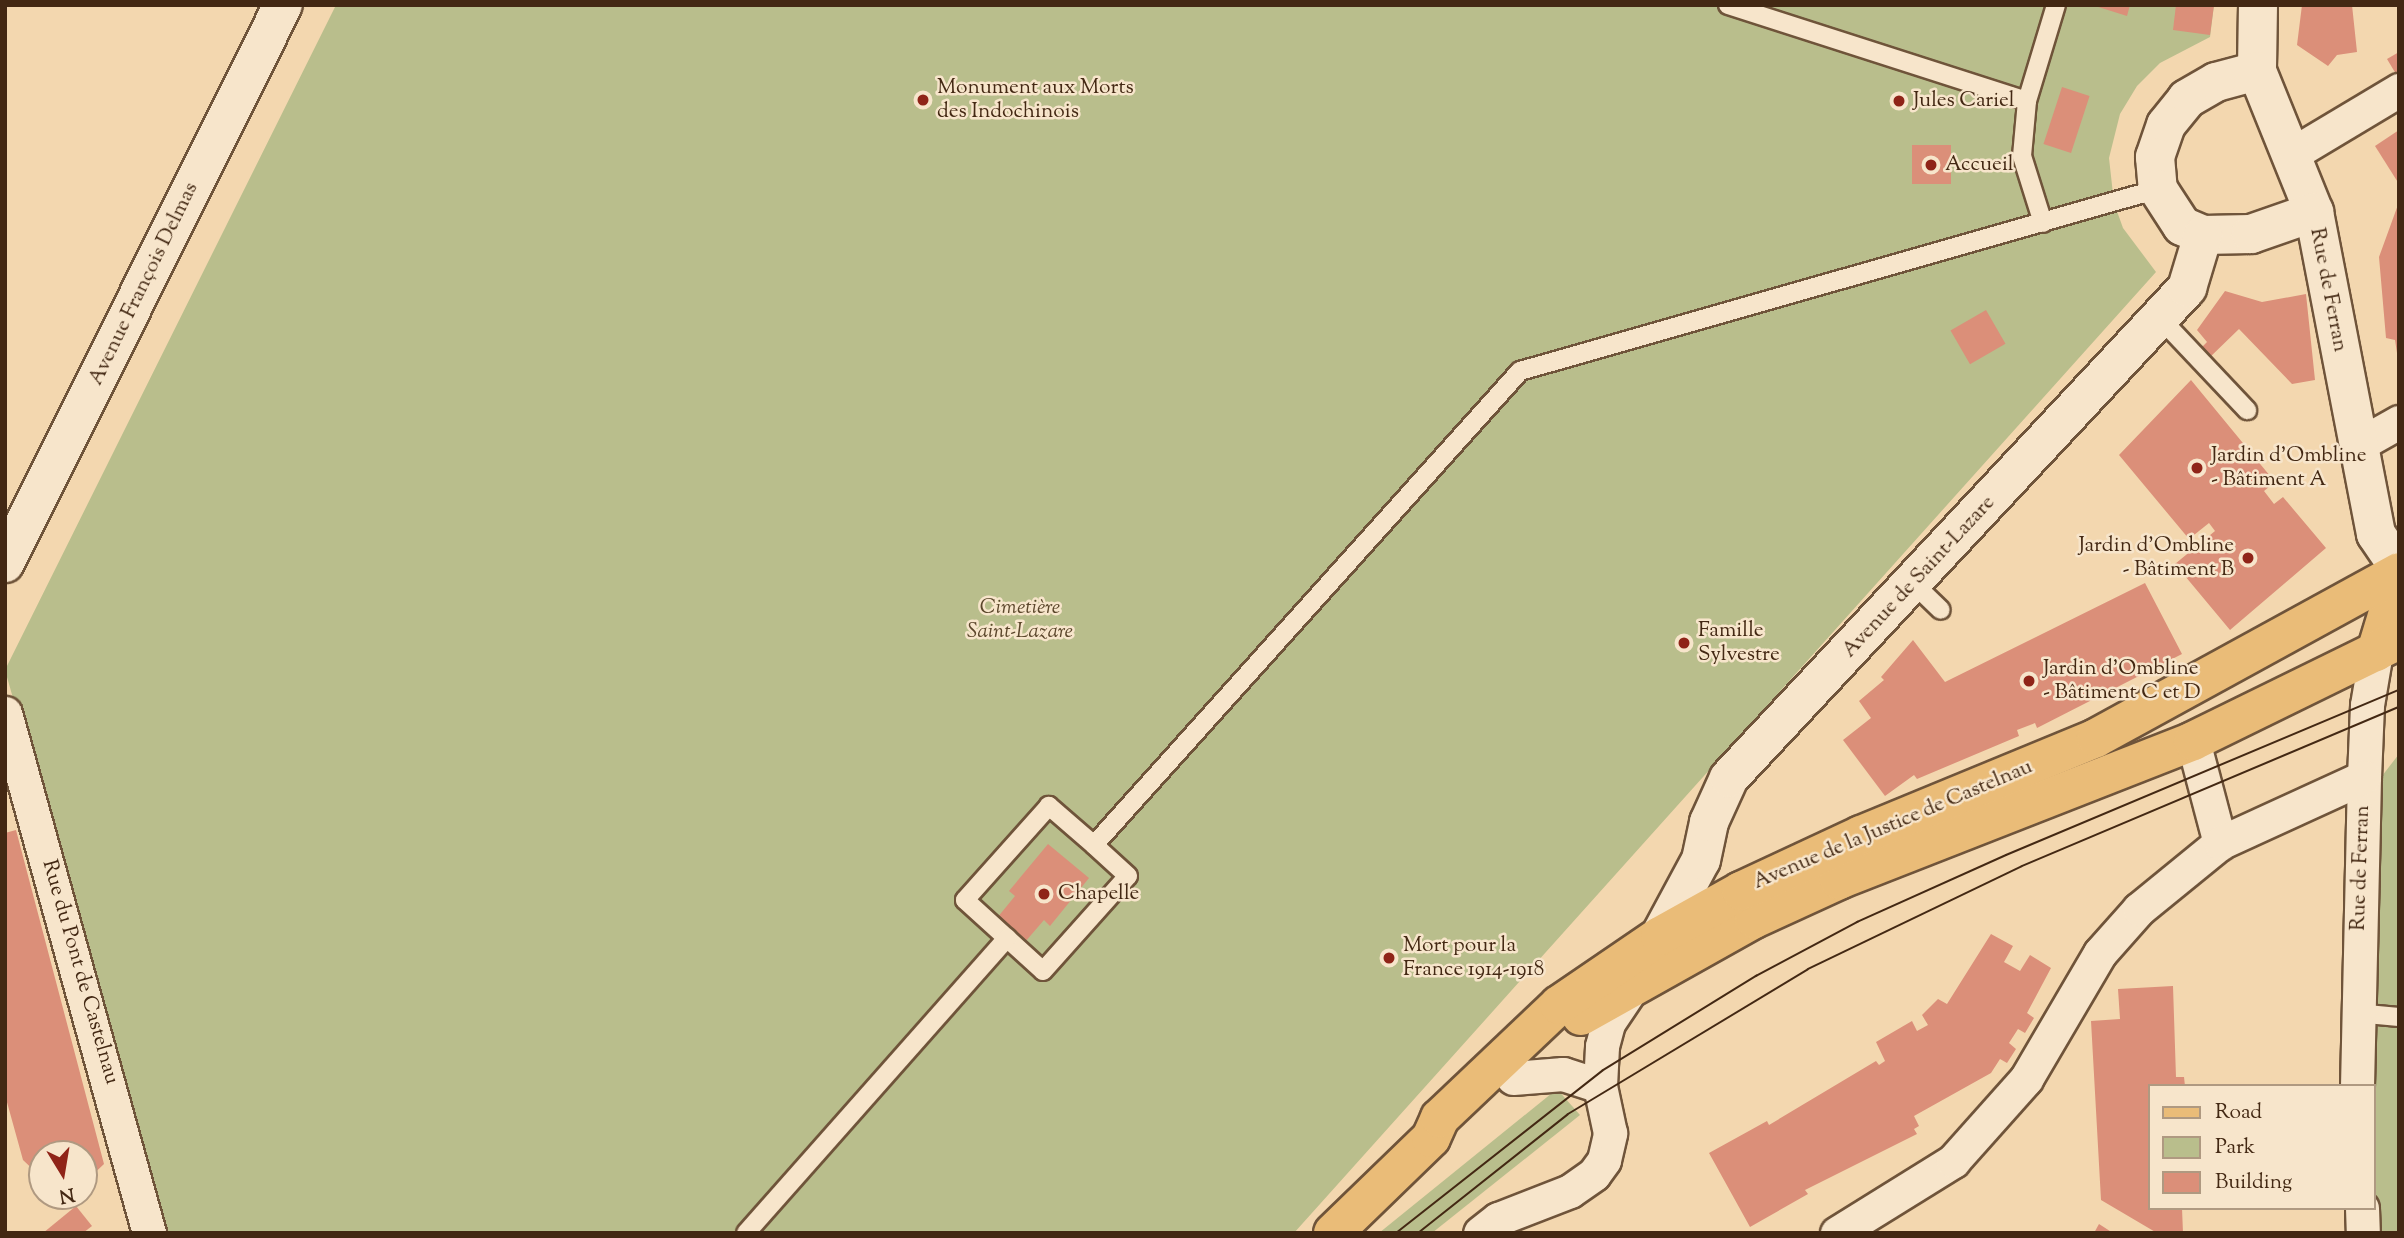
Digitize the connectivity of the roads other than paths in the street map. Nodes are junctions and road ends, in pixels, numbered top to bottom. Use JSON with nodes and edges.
{"nodes":[{"id":1,"x":283,"y":5,"type":"edge"},
{"id":2,"x":1728,"y":5,"type":"edge"},
{"id":3,"x":2056,"y":5,"type":"edge"},
{"id":4,"x":2258,"y":5,"type":"edge"},
{"id":5,"x":2257,"y":71,"type":"junction"},
{"id":6,"x":2399,"y":90,"type":"edge"},
{"id":7,"x":2027,"y":101,"type":"junction"},
{"id":8,"x":2292,"y":154,"type":"junction"},
{"id":9,"x":2158,"y":189,"type":"junction"},
{"id":10,"x":2314,"y":212,"type":"junction"},
{"id":11,"x":2043,"y":223,"type":"junction"},
{"id":12,"x":2203,"y":235,"type":"junction"},
{"id":13,"x":2160,"y":318,"type":"junction"},
{"id":14,"x":2247,"y":410,"type":"dead end"},
{"id":15,"x":2399,"y":422,"type":"edge"},
{"id":16,"x":2358,"y":445,"type":"junction"},
{"id":17,"x":5,"y":563,"type":"edge"},
{"id":18,"x":2399,"y":572,"type":"edge"},
{"id":19,"x":1914,"y":584,"type":"junction"},
{"id":20,"x":1941,"y":610,"type":"dead end"},
{"id":21,"x":2388,"y":646,"type":"edge"},
{"id":22,"x":5,"y":713,"type":"edge"},
{"id":23,"x":2193,"y":741,"type":"junction"},
{"id":24,"x":2364,"y":777,"type":"junction"},
{"id":25,"x":2220,"y":844,"type":"junction"},
{"id":26,"x":1094,"y":845,"type":"junction"},
{"id":27,"x":1660,"y":936,"type":"junction"},
{"id":28,"x":1007,"y":938,"type":"junction"},
{"id":29,"x":1630,"y":990,"type":"junction"},
{"id":30,"x":2356,"y":1013,"type":"junction"},
{"id":31,"x":2399,"y":1017,"type":"edge"},
{"id":32,"x":1513,"y":1078,"type":"junction"},
{"id":33,"x":2357,"y":1084,"type":"edge"},
{"id":34,"x":1600,"y":1086,"type":"junction"},
{"id":35,"x":1432,"y":1138,"type":"junction"},
{"id":36,"x":2362,"y":1210,"type":"edge"},
{"id":37,"x":149,"y":1233,"type":"edge"},
{"id":38,"x":746,"y":1233,"type":"edge"},
{"id":39,"x":1333,"y":1233,"type":"edge"},
{"id":40,"x":1480,"y":1233,"type":"edge"},
{"id":41,"x":1837,"y":1233,"type":"edge"},
{"id":42,"x":2363,"y":1233,"type":"edge"}],
"edges":[{"from":1,"to":17,"type":"street","name":"Avenue François Delmas"},
{"from":2,"to":7,"type":"lane"},
{"from":3,"to":7,"type":"lane"},
{"from":4,"to":5,"type":"street"},
{"from":5,"to":8,"type":"street"},
{"from":5,"to":9,"type":"street"},
{"from":6,"to":8,"type":"street"},
{"from":7,"to":11,"type":"lane"},
{"from":8,"to":10,"type":"street"},
{"from":9,"to":11,"type":"lane"},
{"from":9,"to":12,"type":"street"},
{"from":10,"to":12,"type":"street"},
{"from":10,"to":16,"type":"street","name":"Rue de Ferran"},
{"from":11,"to":26,"type":"lane"},
{"from":12,"to":13,"type":"street","name":"Avenue de Saint-Lazare"},
{"from":13,"to":14,"type":"lane"},
{"from":13,"to":19,"type":"street","name":"Avenue de Saint-Lazare"},
{"from":15,"to":16,"type":"street"},
{"from":16,"to":18,"type":"street","name":"Rue de Ferran"},
{"from":18,"to":21,"type":"main road"},
{"from":18,"to":27,"type":"main road","name":"Avenue de la Justice de Castelnau"},
{"from":19,"to":20,"type":"lane"},
{"from":19,"to":27,"type":"street","name":"Avenue de Saint-Lazare"},
{"from":21,"to":23,"type":"main road","name":"Avenue de la Justice de Castelnau"},
{"from":21,"to":24,"type":"street","name":"Rue de Ferran"},
{"from":22,"to":37,"type":"street","name":"Rue du Pont de Castelnau"},
{"from":23,"to":25,"type":"street"},
{"from":23,"to":29,"type":"main road","name":"Avenue de la Justice de Castelnau"},
{"from":24,"to":25,"type":"street"},
{"from":24,"to":30,"type":"street","name":"Rue de Ferran"},
{"from":25,"to":41,"type":"street"},
{"from":26,"to":28,"type":"lane"},
{"from":26,"to":28,"type":"lane"},
{"from":27,"to":35,"type":"main road","name":"Avenue de la Justice de Castelnau"},
{"from":28,"to":38,"type":"lane"},
{"from":29,"to":32,"type":"main road","name":"Avenue de la Justice de Castelnau"},
{"from":29,"to":34,"type":"street"},
{"from":30,"to":31,"type":"lane"},
{"from":30,"to":33,"type":"street","name":"Rue de Ferran"},
{"from":32,"to":34,"type":"street"},
{"from":32,"to":35,"type":"main road","name":"Avenue de la Justice de Castelnau"},
{"from":34,"to":40,"type":"street"},
{"from":35,"to":39,"type":"main road","name":"Avenue de la Justice de Castelnau"},
{"from":36,"to":42,"type":"street"}]}
